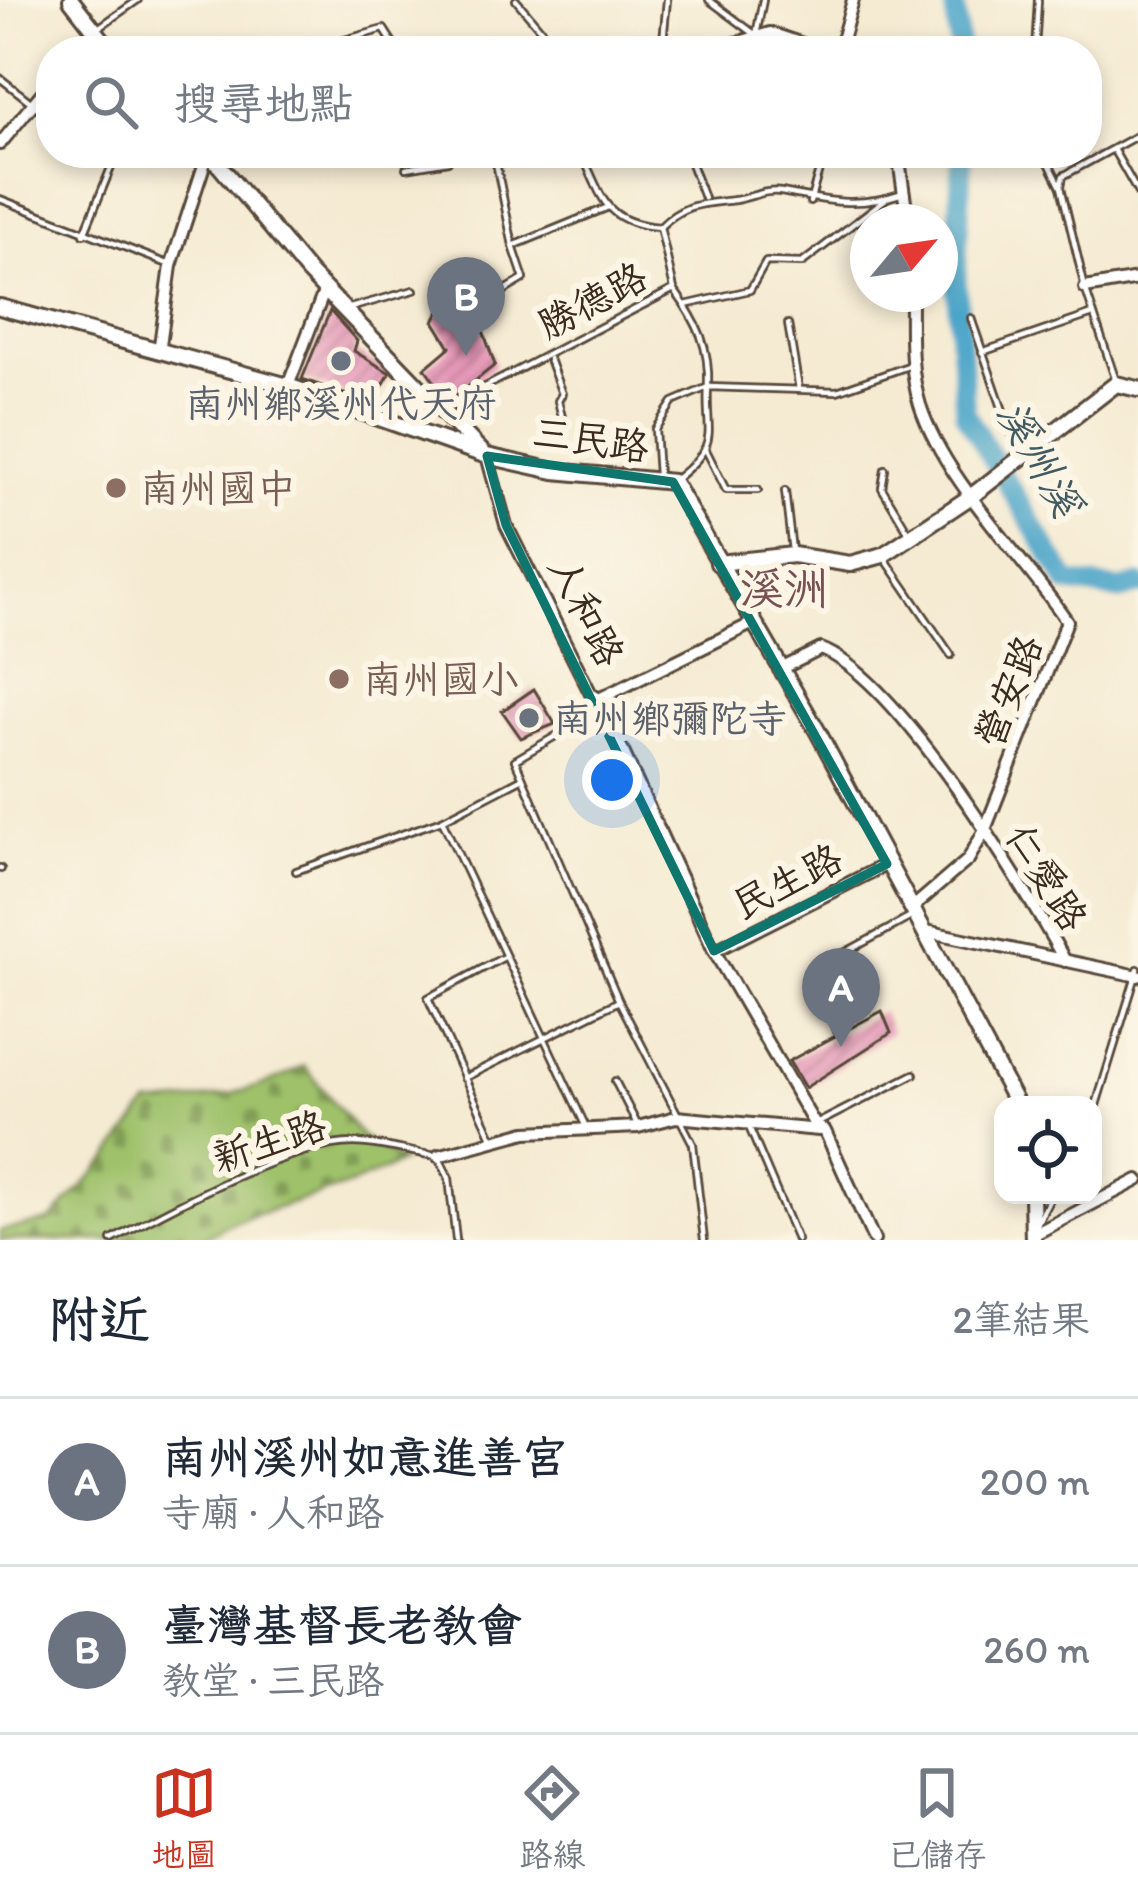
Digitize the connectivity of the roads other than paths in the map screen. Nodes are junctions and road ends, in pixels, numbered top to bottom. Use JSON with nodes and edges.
{"nodes":[{"id":1,"x":71,"y":0,"type":"edge"},
{"id":2,"x":138,"y":0,"type":"edge"},
{"id":3,"x":516,"y":0,"type":"edge"},
{"id":4,"x":667,"y":0,"type":"edge"},
{"id":5,"x":709,"y":0,"type":"edge"},
{"id":6,"x":764,"y":0,"type":"edge"},
{"id":7,"x":853,"y":0,"type":"edge"},
{"id":8,"x":1039,"y":0,"type":"edge"},
{"id":9,"x":93,"y":32,"type":"junction"},
{"id":10,"x":756,"y":35,"type":"junction"},
{"id":11,"x":90,"y":36,"type":"edge"},
{"id":12,"x":97,"y":36,"type":"edge"},
{"id":13,"x":359,"y":36,"type":"edge"},
{"id":14,"x":388,"y":36,"type":"edge"},
{"id":15,"x":546,"y":36,"type":"edge"},
{"id":16,"x":663,"y":36,"type":"edge"},
{"id":17,"x":753,"y":36,"type":"edge"},
{"id":18,"x":779,"y":36,"type":"edge"},
{"id":19,"x":843,"y":36,"type":"edge"},
{"id":20,"x":1036,"y":36,"type":"edge"},
{"id":21,"x":0,"y":78,"type":"edge"},
{"id":22,"x":36,"y":101,"type":"edge"},
{"id":23,"x":32,"y":106,"type":"junction"},
{"id":24,"x":36,"y":109,"type":"edge"},
{"id":25,"x":1138,"y":135,"type":"edge"},
{"id":26,"x":0,"y":144,"type":"edge"},
{"id":27,"x":1113,"y":149,"type":"junction"},
{"id":28,"x":1102,"y":155,"type":"edge"},
{"id":29,"x":109,"y":168,"type":"edge"},
{"id":30,"x":203,"y":168,"type":"edge"},
{"id":31,"x":221,"y":168,"type":"edge"},
{"id":32,"x":497,"y":168,"type":"edge"},
{"id":33,"x":588,"y":168,"type":"edge"},
{"id":34,"x":693,"y":168,"type":"edge"},
{"id":35,"x":820,"y":168,"type":"edge"},
{"id":36,"x":901,"y":168,"type":"edge"},
{"id":37,"x":1052,"y":168,"type":"edge"},
{"id":38,"x":1078,"y":168,"type":"edge"},
{"id":39,"x":1061,"y":187,"type":"junction"},
{"id":40,"x":905,"y":193,"type":"junction"},
{"id":41,"x":1138,"y":193,"type":"edge"},
{"id":42,"x":704,"y":199,"type":"junction"},
{"id":43,"x":887,"y":199,"type":"junction"},
{"id":44,"x":0,"y":200,"type":"edge"},
{"id":45,"x":810,"y":202,"type":"junction"},
{"id":46,"x":906,"y":204,"type":"edge"},
{"id":47,"x":606,"y":208,"type":"junction"},
{"id":48,"x":660,"y":227,"type":"junction"},
{"id":49,"x":84,"y":234,"type":"junction"},
{"id":50,"x":513,"y":246,"type":"junction"},
{"id":51,"x":171,"y":266,"type":"junction"},
{"id":52,"x":1138,"y":279,"type":"edge"},
{"id":53,"x":1085,"y":288,"type":"junction"},
{"id":54,"x":325,"y":289,"type":"junction"},
{"id":55,"x":414,"y":290,"type":"dead end"},
{"id":56,"x":674,"y":290,"type":"junction"},
{"id":57,"x":497,"y":296,"type":"dead end"},
{"id":58,"x":685,"y":305,"type":"junction"},
{"id":59,"x":0,"y":307,"type":"edge"},
{"id":60,"x":344,"y":309,"type":"junction"},
{"id":61,"x":911,"y":312,"type":"edge"},
{"id":62,"x":1093,"y":314,"type":"junction"},
{"id":63,"x":971,"y":318,"type":"dead end"},
{"id":64,"x":788,"y":324,"type":"dead end"},
{"id":65,"x":159,"y":352,"type":"junction"},
{"id":66,"x":982,"y":352,"type":"junction"},
{"id":67,"x":548,"y":357,"type":"junction"},
{"id":68,"x":911,"y":365,"type":"junction"},
{"id":69,"x":1116,"y":384,"type":"junction"},
{"id":70,"x":287,"y":386,"type":"junction"},
{"id":71,"x":708,"y":387,"type":"junction"},
{"id":72,"x":1138,"y":389,"type":"edge"},
{"id":73,"x":799,"y":390,"type":"junction"},
{"id":74,"x":563,"y":421,"type":"dead end"},
{"id":75,"x":454,"y":422,"type":"junction"},
{"id":76,"x":706,"y":450,"type":"junction"},
{"id":77,"x":487,"y":456,"type":"junction"},
{"id":78,"x":1019,"y":458,"type":"junction"},
{"id":79,"x":885,"y":470,"type":"dead end"},
{"id":80,"x":666,"y":482,"type":"junction"},
{"id":81,"x":758,"y":490,"type":"dead end"},
{"id":82,"x":784,"y":491,"type":"dead end"},
{"id":83,"x":977,"y":491,"type":"junction"},
{"id":84,"x":912,"y":539,"type":"junction"},
{"id":85,"x":793,"y":555,"type":"junction"},
{"id":86,"x":883,"y":555,"type":"junction"},
{"id":87,"x":718,"y":563,"type":"junction"},
{"id":88,"x":751,"y":624,"type":"junction"},
{"id":89,"x":951,"y":655,"type":"dead end"},
{"id":90,"x":779,"y":670,"type":"junction"},
{"id":91,"x":601,"y":704,"type":"junction"},
{"id":92,"x":521,"y":779,"type":"junction"},
{"id":93,"x":442,"y":820,"type":"junction"},
{"id":94,"x":984,"y":832,"type":"junction"},
{"id":95,"x":887,"y":864,"type":"junction"},
{"id":96,"x":296,"y":871,"type":"dead end"},
{"id":97,"x":914,"y":911,"type":"junction"},
{"id":98,"x":926,"y":931,"type":"junction"},
{"id":99,"x":714,"y":951,"type":"junction"},
{"id":100,"x":504,"y":957,"type":"junction"},
{"id":101,"x":1065,"y":961,"type":"junction"},
{"id":102,"x":1138,"y":974,"type":"edge"},
{"id":103,"x":619,"y":1000,"type":"junction"},
{"id":104,"x":837,"y":1030,"type":"dead end"},
{"id":105,"x":544,"y":1035,"type":"junction"},
{"id":106,"x":914,"y":1074,"type":"dead end"},
{"id":107,"x":464,"y":1078,"type":"junction"},
{"id":108,"x":615,"y":1081,"type":"dead end"},
{"id":109,"x":1012,"y":1096,"type":"edge"},
{"id":110,"x":1099,"y":1096,"type":"edge"},
{"id":111,"x":676,"y":1117,"type":"junction"},
{"id":112,"x":746,"y":1122,"type":"junction"},
{"id":113,"x":638,"y":1126,"type":"junction"},
{"id":114,"x":820,"y":1128,"type":"junction"},
{"id":115,"x":586,"y":1129,"type":"junction"},
{"id":116,"x":494,"y":1142,"type":"junction"},
{"id":117,"x":438,"y":1156,"type":"junction"},
{"id":118,"x":1138,"y":1180,"type":"edge"},
{"id":119,"x":1031,"y":1204,"type":"edge"},
{"id":120,"x":1047,"y":1204,"type":"edge"},
{"id":121,"x":1029,"y":1238,"type":"edge"},
{"id":122,"x":112,"y":1240,"type":"edge"},
{"id":123,"x":456,"y":1240,"type":"edge"},
{"id":124,"x":704,"y":1240,"type":"edge"},
{"id":125,"x":797,"y":1240,"type":"edge"},
{"id":126,"x":874,"y":1240,"type":"edge"}],
"edges":[{"from":1,"to":9,"type":"main road"},
{"from":2,"to":9,"type":"lane"},
{"from":3,"to":15,"type":"lane"},
{"from":4,"to":16,"type":"lane"},
{"from":5,"to":10,"type":"lane"},
{"from":6,"to":10,"type":"lane"},
{"from":7,"to":19,"type":"street"},
{"from":8,"to":20,"type":"lane"},
{"from":9,"to":11,"type":"street"},
{"from":9,"to":12,"type":"main road"},
{"from":10,"to":17,"type":"street"},
{"from":10,"to":18,"type":"street"},
{"from":13,"to":14,"type":"lane"},
{"from":21,"to":23,"type":"lane"},
{"from":22,"to":23,"type":"street"},
{"from":23,"to":24,"type":"lane"},
{"from":23,"to":26,"type":"street"},
{"from":25,"to":27,"type":"lane"},
{"from":27,"to":28,"type":"lane"},
{"from":27,"to":41,"type":"lane"},
{"from":29,"to":49,"type":"lane"},
{"from":30,"to":51,"type":"street"},
{"from":31,"to":54,"type":"main road","name":"三民路"},
{"from":32,"to":50,"type":"lane"},
{"from":33,"to":47,"type":"lane"},
{"from":34,"to":42,"type":"lane"},
{"from":35,"to":45,"type":"lane"},
{"from":36,"to":40,"type":"street"},
{"from":37,"to":39,"type":"lane"},
{"from":38,"to":39,"type":"lane"},
{"from":39,"to":53,"type":"lane"},
{"from":40,"to":43,"type":"lane","name":"勝德路"},
{"from":40,"to":46,"type":"street"},
{"from":42,"to":45,"type":"lane","name":"勝德路"},
{"from":42,"to":48,"type":"lane","name":"勝德路"},
{"from":43,"to":45,"type":"lane","name":"勝德路"},
{"from":43,"to":58,"type":"lane"},
{"from":44,"to":49,"type":"lane"},
{"from":47,"to":48,"type":"lane"},
{"from":47,"to":50,"type":"lane"},
{"from":48,"to":56,"type":"lane","name":"勝德路"},
{"from":49,"to":51,"type":"lane"},
{"from":50,"to":57,"type":"lane"},
{"from":51,"to":65,"type":"street"},
{"from":52,"to":53,"type":"street"},
{"from":53,"to":62,"type":"lane"},
{"from":54,"to":60,"type":"main road","name":"三民路"},
{"from":54,"to":70,"type":"street"},
{"from":55,"to":60,"type":"lane"},
{"from":56,"to":58,"type":"lane"},
{"from":56,"to":67,"type":"lane","name":"勝德路"},
{"from":58,"to":71,"type":"lane"},
{"from":59,"to":65,"type":"main road"},
{"from":60,"to":75,"type":"main road","name":"三民路"},
{"from":61,"to":68,"type":"street","name":"營安路"},
{"from":62,"to":66,"type":"lane"},
{"from":62,"to":69,"type":"lane"},
{"from":63,"to":66,"type":"lane"},
{"from":64,"to":73,"type":"lane"},
{"from":65,"to":70,"type":"main road"},
{"from":66,"to":78,"type":"lane"},
{"from":67,"to":74,"type":"lane"},
{"from":67,"to":75,"type":"lane","name":"勝德路"},
{"from":68,"to":73,"type":"lane"},
{"from":68,"to":83,"type":"street","name":"營安路"},
{"from":69,"to":72,"type":"main road"},
{"from":69,"to":78,"type":"main road"},
{"from":70,"to":77,"type":"main road"},
{"from":71,"to":73,"type":"lane"},
{"from":71,"to":76,"type":"lane"},
{"from":71,"to":80,"type":"lane"},
{"from":75,"to":77,"type":"main road","name":"三民路"},
{"from":76,"to":80,"type":"lane"},
{"from":76,"to":81,"type":"lane"},
{"from":77,"to":80,"type":"main road","name":"三民路"},
{"from":77,"to":91,"type":"street","name":"人和路"},
{"from":78,"to":83,"type":"main road"},
{"from":79,"to":84,"type":"lane"},
{"from":80,"to":87,"type":"main road","name":"三民路"},
{"from":82,"to":85,"type":"lane"},
{"from":83,"to":84,"type":"main road"},
{"from":83,"to":94,"type":"street","name":"營安路"},
{"from":84,"to":86,"type":"main road"},
{"from":85,"to":86,"type":"main road"},
{"from":85,"to":87,"type":"main road"},
{"from":86,"to":89,"type":"lane"},
{"from":87,"to":88,"type":"main road","name":"三民路"},
{"from":88,"to":90,"type":"main road","name":"三民路"},
{"from":88,"to":91,"type":"street"},
{"from":90,"to":94,"type":"street","name":"仁愛路"},
{"from":90,"to":95,"type":"main road","name":"三民路"},
{"from":91,"to":92,"type":"lane"},
{"from":91,"to":99,"type":"street","name":"人和路"},
{"from":92,"to":93,"type":"lane"},
{"from":92,"to":103,"type":"lane"},
{"from":93,"to":96,"type":"lane"},
{"from":93,"to":100,"type":"lane"},
{"from":94,"to":97,"type":"street","name":"營安路"},
{"from":94,"to":101,"type":"street","name":"仁愛路"},
{"from":95,"to":97,"type":"main road","name":"三民路"},
{"from":95,"to":99,"type":"street","name":"民生路"},
{"from":97,"to":98,"type":"main road","name":"三民路"},
{"from":97,"to":104,"type":"lane"},
{"from":98,"to":101,"type":"street"},
{"from":98,"to":109,"type":"main road","name":"三民路"},
{"from":99,"to":114,"type":"street","name":"人和路"},
{"from":100,"to":105,"type":"lane"},
{"from":100,"to":107,"type":"lane"},
{"from":101,"to":102,"type":"street"},
{"from":102,"to":110,"type":"lane"},
{"from":103,"to":105,"type":"lane"},
{"from":103,"to":111,"type":"lane"},
{"from":105,"to":107,"type":"lane"},
{"from":105,"to":115,"type":"lane"},
{"from":106,"to":114,"type":"lane"},
{"from":107,"to":116,"type":"lane"},
{"from":108,"to":113,"type":"lane"},
{"from":111,"to":112,"type":"street"},
{"from":111,"to":113,"type":"street"},
{"from":111,"to":124,"type":"lane"},
{"from":112,"to":114,"type":"street"},
{"from":112,"to":125,"type":"lane"},
{"from":113,"to":115,"type":"street"},
{"from":114,"to":126,"type":"street","name":"人和路"},
{"from":115,"to":116,"type":"street"},
{"from":116,"to":117,"type":"street"},
{"from":117,"to":122,"type":"lane","name":"新生路"},
{"from":117,"to":123,"type":"lane"},
{"from":118,"to":121,"type":"street"},
{"from":119,"to":121,"type":"main road"},
{"from":120,"to":121,"type":"lane"}]}
